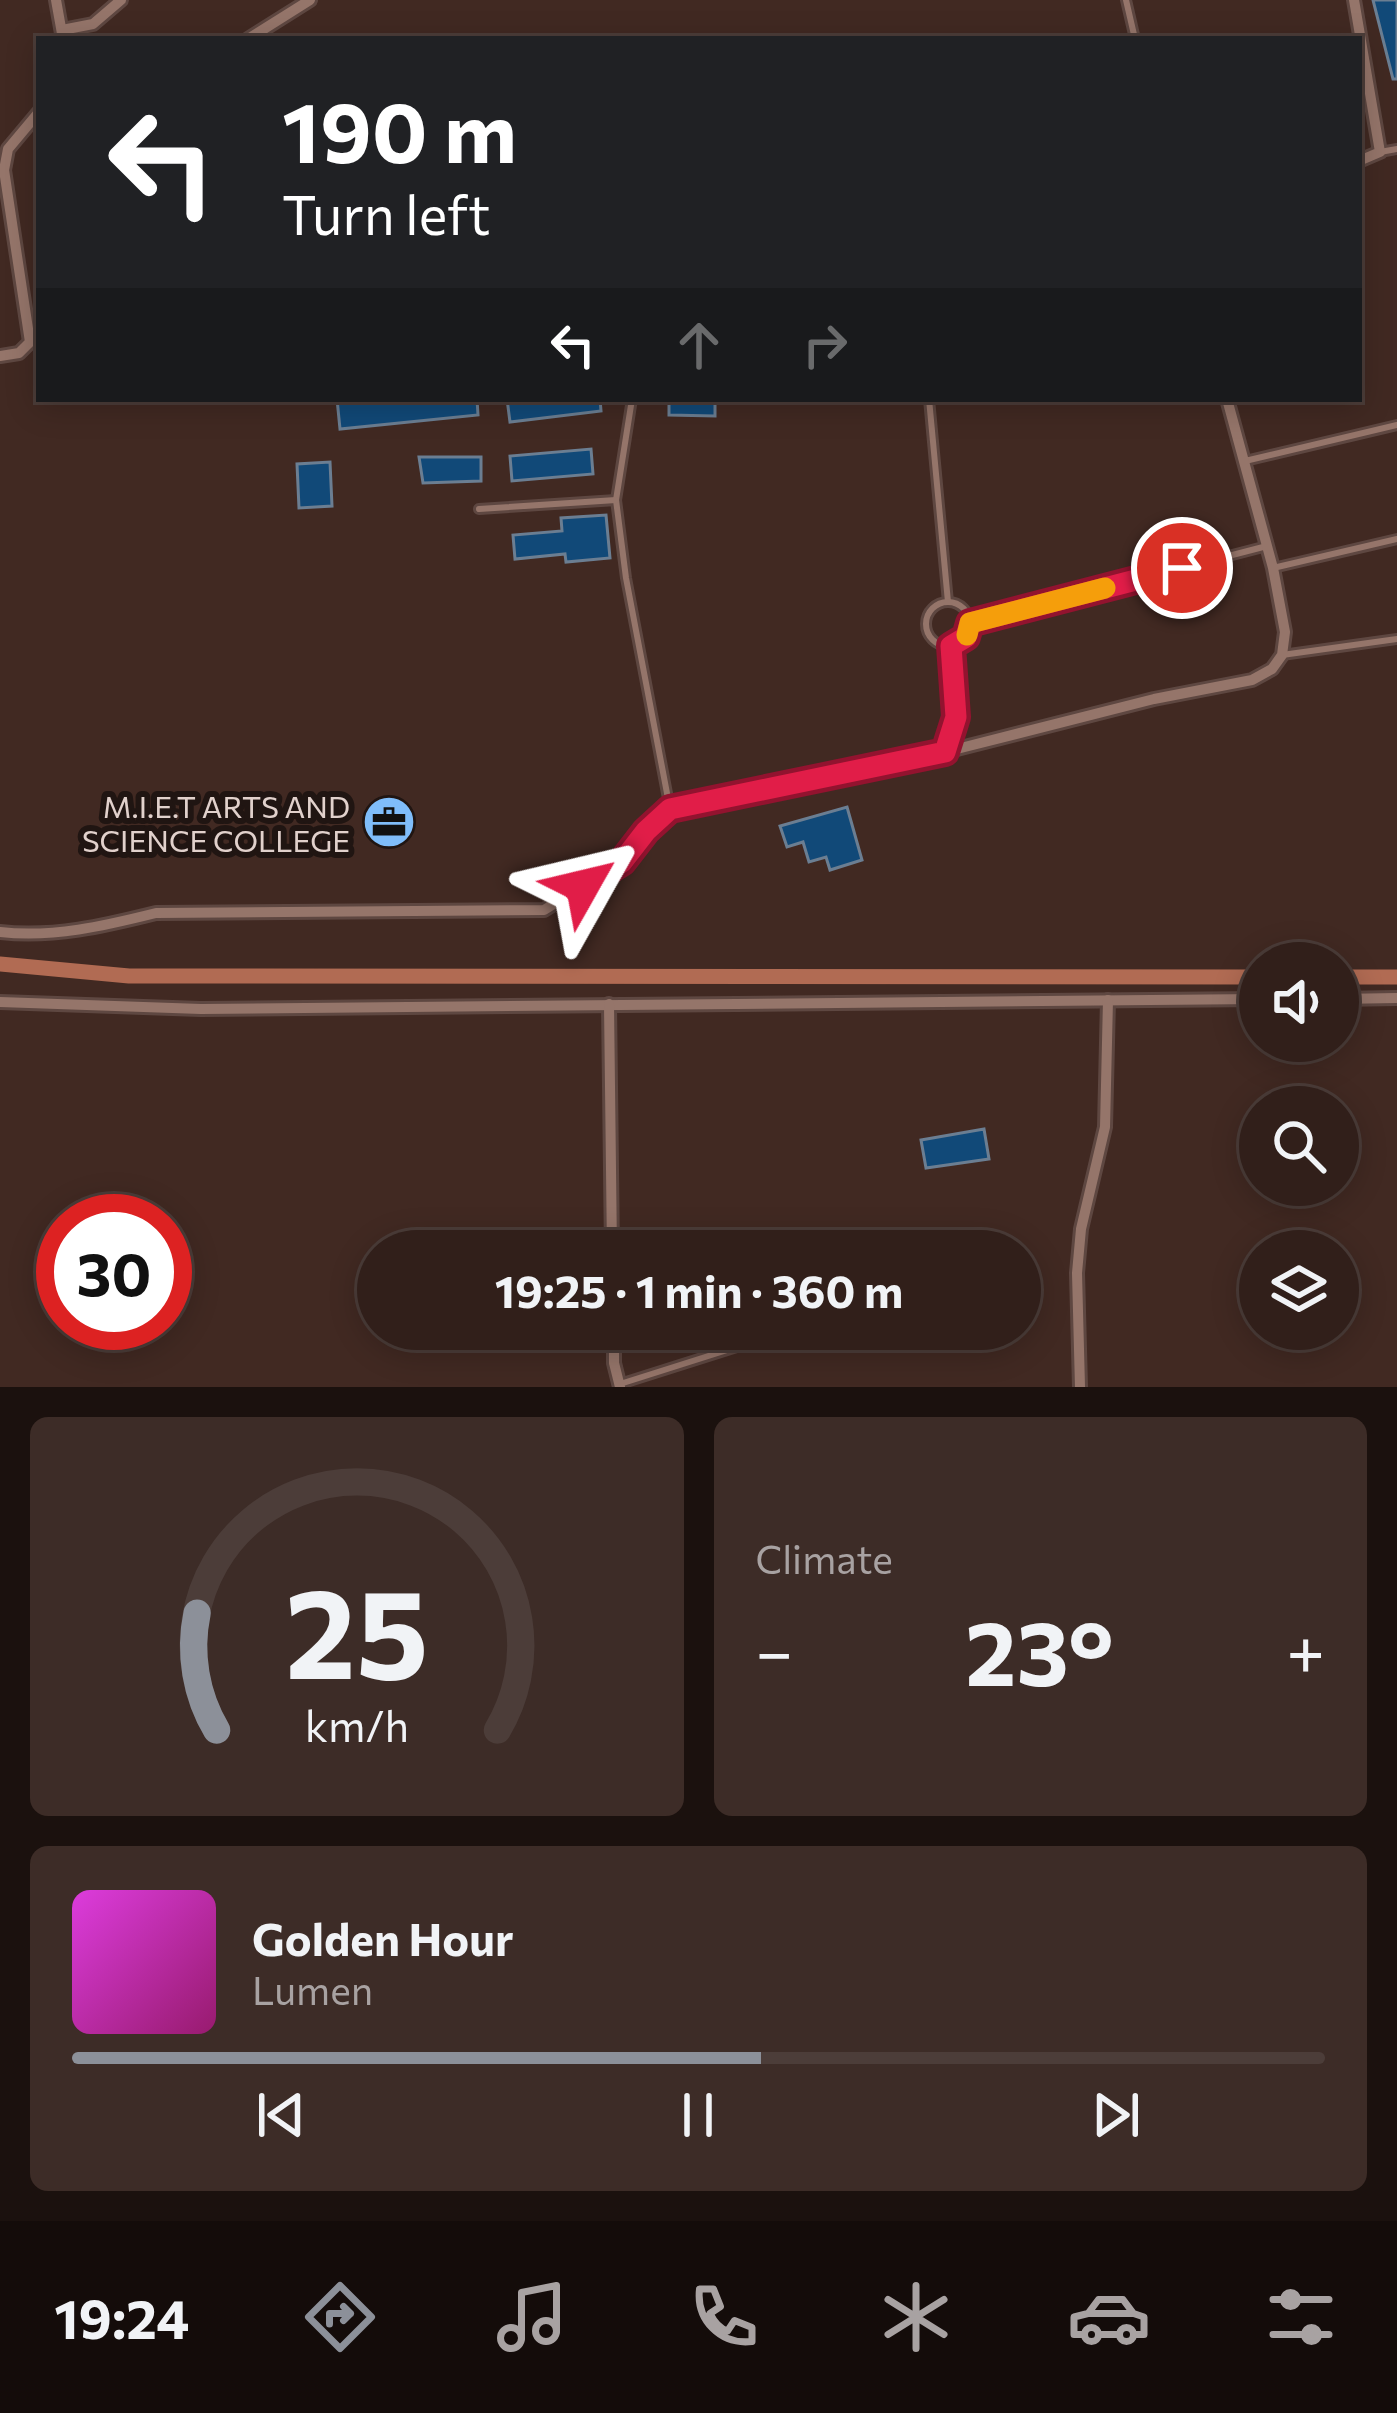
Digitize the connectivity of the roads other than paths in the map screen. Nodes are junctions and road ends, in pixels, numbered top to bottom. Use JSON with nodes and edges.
{"nodes":[{"id":1,"x":56,"y":0,"type":"edge"},
{"id":2,"x":121,"y":0,"type":"edge"},
{"id":3,"x":310,"y":0,"type":"edge"},
{"id":4,"x":1126,"y":0,"type":"edge"},
{"id":5,"x":1354,"y":0,"type":"edge"},
{"id":6,"x":62,"y":34,"type":"edge"},
{"id":7,"x":253,"y":36,"type":"edge"},
{"id":8,"x":1134,"y":36,"type":"edge"},
{"id":9,"x":1360,"y":36,"type":"edge"},
{"id":10,"x":1362,"y":49,"type":"edge"},
{"id":11,"x":36,"y":116,"type":"edge"},
{"id":12,"x":1397,"y":149,"type":"edge"},
{"id":13,"x":1379,"y":152,"type":"junction"},
{"id":14,"x":1362,"y":160,"type":"edge"},
{"id":15,"x":17,"y":260,"type":"junction"},
{"id":16,"x":0,"y":262,"type":"edge"},
{"id":17,"x":0,"y":356,"type":"edge"},
{"id":18,"x":632,"y":402,"type":"edge"},
{"id":19,"x":929,"y":402,"type":"edge"},
{"id":20,"x":1228,"y":402,"type":"edge"},
{"id":21,"x":1397,"y":425,"type":"edge"},
{"id":22,"x":1244,"y":461,"type":"junction"},
{"id":23,"x":616,"y":500,"type":"junction"},
{"id":24,"x":479,"y":509,"type":"dead end"},
{"id":25,"x":1397,"y":539,"type":"edge"},
{"id":26,"x":1267,"y":546,"type":"junction"},
{"id":27,"x":1273,"y":568,"type":"junction"},
{"id":28,"x":948,"y":602,"type":"junction"},
{"id":29,"x":970,"y":623,"type":"junction"},
{"id":30,"x":1397,"y":639,"type":"edge"},
{"id":31,"x":951,"y":646,"type":"junction"},
{"id":32,"x":1282,"y":655,"type":"junction"},
{"id":33,"x":945,"y":752,"type":"junction"},
{"id":34,"x":670,"y":809,"type":"junction"},
{"id":35,"x":0,"y":932,"type":"edge"},
{"id":36,"x":1397,"y":998,"type":"edge"},
{"id":37,"x":1239,"y":999,"type":"edge"},
{"id":38,"x":1359,"y":999,"type":"edge"},
{"id":39,"x":1108,"y":1000,"type":"junction"},
{"id":40,"x":0,"y":1002,"type":"edge"},
{"id":41,"x":610,"y":1004,"type":"junction"},
{"id":42,"x":612,"y":1230,"type":"edge"},
{"id":43,"x":616,"y":1350,"type":"edge"},
{"id":44,"x":728,"y":1350,"type":"edge"},
{"id":45,"x":620,"y":1386,"type":"edge"},
{"id":46,"x":1080,"y":1387,"type":"edge"}],
"edges":[{"from":1,"to":6,"type":"street"},
{"from":2,"to":6,"type":"street"},
{"from":3,"to":7,"type":"street"},
{"from":4,"to":8,"type":"lane"},
{"from":5,"to":9,"type":"street"},
{"from":10,"to":13,"type":"street"},
{"from":11,"to":15,"type":"street"},
{"from":12,"to":13,"type":"lane"},
{"from":13,"to":14,"type":"street"},
{"from":15,"to":16,"type":"street"},
{"from":15,"to":17,"type":"street"},
{"from":18,"to":23,"type":"lane"},
{"from":19,"to":28,"type":"lane"},
{"from":20,"to":22,"type":"street"},
{"from":21,"to":22,"type":"lane"},
{"from":22,"to":26,"type":"street"},
{"from":23,"to":24,"type":"lane"},
{"from":23,"to":34,"type":"lane"},
{"from":25,"to":27,"type":"lane"},
{"from":26,"to":27,"type":"street"},
{"from":26,"to":29,"type":"lane"},
{"from":27,"to":32,"type":"street"},
{"from":28,"to":29,"type":"lane"},
{"from":28,"to":31,"type":"lane"},
{"from":29,"to":31,"type":"lane"},
{"from":30,"to":32,"type":"lane"},
{"from":31,"to":33,"type":"lane"},
{"from":32,"to":33,"type":"street"},
{"from":33,"to":34,"type":"street"},
{"from":34,"to":35,"type":"street"},
{"from":36,"to":38,"type":"street"},
{"from":37,"to":39,"type":"street"},
{"from":39,"to":41,"type":"street"},
{"from":39,"to":46,"type":"street"},
{"from":40,"to":41,"type":"street"},
{"from":41,"to":42,"type":"street"},
{"from":43,"to":45,"type":"street"},
{"from":44,"to":45,"type":"lane"}]}
